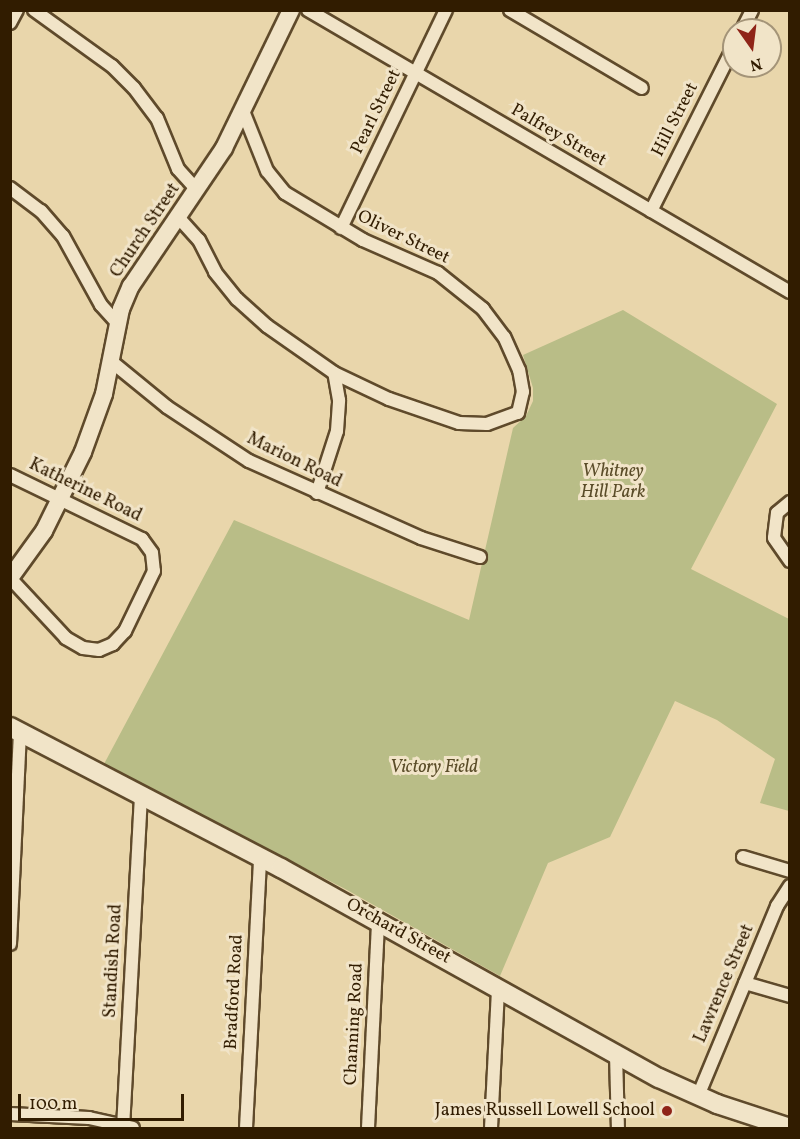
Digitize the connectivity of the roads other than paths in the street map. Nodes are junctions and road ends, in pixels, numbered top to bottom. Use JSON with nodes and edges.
{"nodes":[{"id":1,"x":17,"y":10,"type":"edge"},
{"id":2,"x":34,"y":10,"type":"edge"},
{"id":3,"x":291,"y":10,"type":"edge"},
{"id":4,"x":308,"y":10,"type":"edge"},
{"id":5,"x":446,"y":10,"type":"edge"},
{"id":6,"x":510,"y":10,"type":"edge"},
{"id":7,"x":10,"y":23,"type":"edge"},
{"id":8,"x":722,"y":70,"type":"edge"},
{"id":9,"x":416,"y":73,"type":"junction"},
{"id":10,"x":642,"y":88,"type":"dead end"},
{"id":11,"x":243,"y":111,"type":"junction"},
{"id":12,"x":10,"y":188,"type":"edge"},
{"id":13,"x":197,"y":190,"type":"junction"},
{"id":14,"x":651,"y":211,"type":"junction"},
{"id":15,"x":178,"y":217,"type":"junction"},
{"id":16,"x":341,"y":228,"type":"junction"},
{"id":17,"x":789,"y":292,"type":"edge"},
{"id":18,"x":118,"y":324,"type":"junction"},
{"id":19,"x":112,"y":362,"type":"junction"},
{"id":20,"x":334,"y":373,"type":"junction"},
{"id":21,"x":10,"y":475,"type":"edge"},
{"id":22,"x":317,"y":493,"type":"junction"},
{"id":23,"x":61,"y":499,"type":"junction"},
{"id":24,"x":789,"y":502,"type":"edge"},
{"id":25,"x":480,"y":557,"type":"dead end"},
{"id":26,"x":789,"y":561,"type":"edge"},
{"id":27,"x":10,"y":578,"type":"edge"},
{"id":28,"x":15,"y":730,"type":"edge"},
{"id":29,"x":141,"y":795,"type":"junction"},
{"id":30,"x":743,"y":856,"type":"dead end"},
{"id":31,"x":260,"y":857,"type":"junction"},
{"id":32,"x":789,"y":871,"type":"edge"},
{"id":33,"x":789,"y":886,"type":"edge"},
{"id":34,"x":378,"y":921,"type":"junction"},
{"id":35,"x":10,"y":944,"type":"edge"},
{"id":36,"x":746,"y":983,"type":"junction"},
{"id":37,"x":498,"y":988,"type":"junction"},
{"id":38,"x":789,"y":996,"type":"edge"},
{"id":39,"x":616,"y":1054,"type":"junction"},
{"id":40,"x":698,"y":1096,"type":"junction"},
{"id":41,"x":10,"y":1114,"type":"edge"},
{"id":42,"x":126,"y":1127,"type":"edge"},
{"id":43,"x":246,"y":1128,"type":"edge"},
{"id":44,"x":368,"y":1128,"type":"edge"},
{"id":45,"x":491,"y":1128,"type":"edge"},
{"id":46,"x":618,"y":1128,"type":"edge"},
{"id":47,"x":789,"y":1128,"type":"edge"}],
"edges":[{"from":1,"to":7,"type":"street"},
{"from":2,"to":13,"type":"street"},
{"from":3,"to":11,"type":"street","name":"Church Street"},
{"from":4,"to":9,"type":"street","name":"Palfrey Street"},
{"from":5,"to":9,"type":"street","name":"Pearl Street"},
{"from":6,"to":10,"type":"street"},
{"from":8,"to":14,"type":"street","name":"Hill Street"},
{"from":9,"to":14,"type":"street","name":"Palfrey Street"},
{"from":9,"to":16,"type":"street","name":"Pearl Street"},
{"from":11,"to":13,"type":"street","name":"Church Street"},
{"from":11,"to":16,"type":"street","name":"Oliver Street"},
{"from":12,"to":18,"type":"street"},
{"from":13,"to":15,"type":"street","name":"Church Street"},
{"from":14,"to":17,"type":"street","name":"Palfrey Street"},
{"from":15,"to":18,"type":"street","name":"Church Street"},
{"from":15,"to":20,"type":"street"},
{"from":16,"to":20,"type":"street","name":"Oliver Street"},
{"from":18,"to":19,"type":"street","name":"Church Street"},
{"from":19,"to":22,"type":"street","name":"Marion Road"},
{"from":19,"to":23,"type":"street","name":"Church Street"},
{"from":20,"to":22,"type":"street"},
{"from":21,"to":23,"type":"street","name":"Katherine Road"},
{"from":22,"to":25,"type":"street","name":"Marion Road"},
{"from":23,"to":27,"type":"street","name":"Church Street"},
{"from":23,"to":27,"type":"street","name":"Katherine Road"},
{"from":24,"to":26,"type":"street"},
{"from":28,"to":29,"type":"main road","name":"Orchard Street"},
{"from":28,"to":35,"type":"street"},
{"from":29,"to":31,"type":"main road","name":"Orchard Street"},
{"from":29,"to":42,"type":"street","name":"Standish Road"},
{"from":30,"to":32,"type":"street"},
{"from":31,"to":34,"type":"main road","name":"Orchard Street"},
{"from":31,"to":43,"type":"street","name":"Bradford Road"},
{"from":33,"to":36,"type":"street","name":"Lawrence Street"},
{"from":34,"to":37,"type":"main road","name":"Orchard Street"},
{"from":34,"to":44,"type":"street","name":"Channing Road"},
{"from":36,"to":38,"type":"street"},
{"from":36,"to":40,"type":"street","name":"Lawrence Street"},
{"from":37,"to":39,"type":"main road","name":"Orchard Street"},
{"from":37,"to":45,"type":"street"},
{"from":39,"to":40,"type":"main road","name":"Orchard Street"},
{"from":39,"to":46,"type":"street"},
{"from":40,"to":47,"type":"main road","name":"Orchard Street"},
{"from":41,"to":42,"type":"street"}]}
